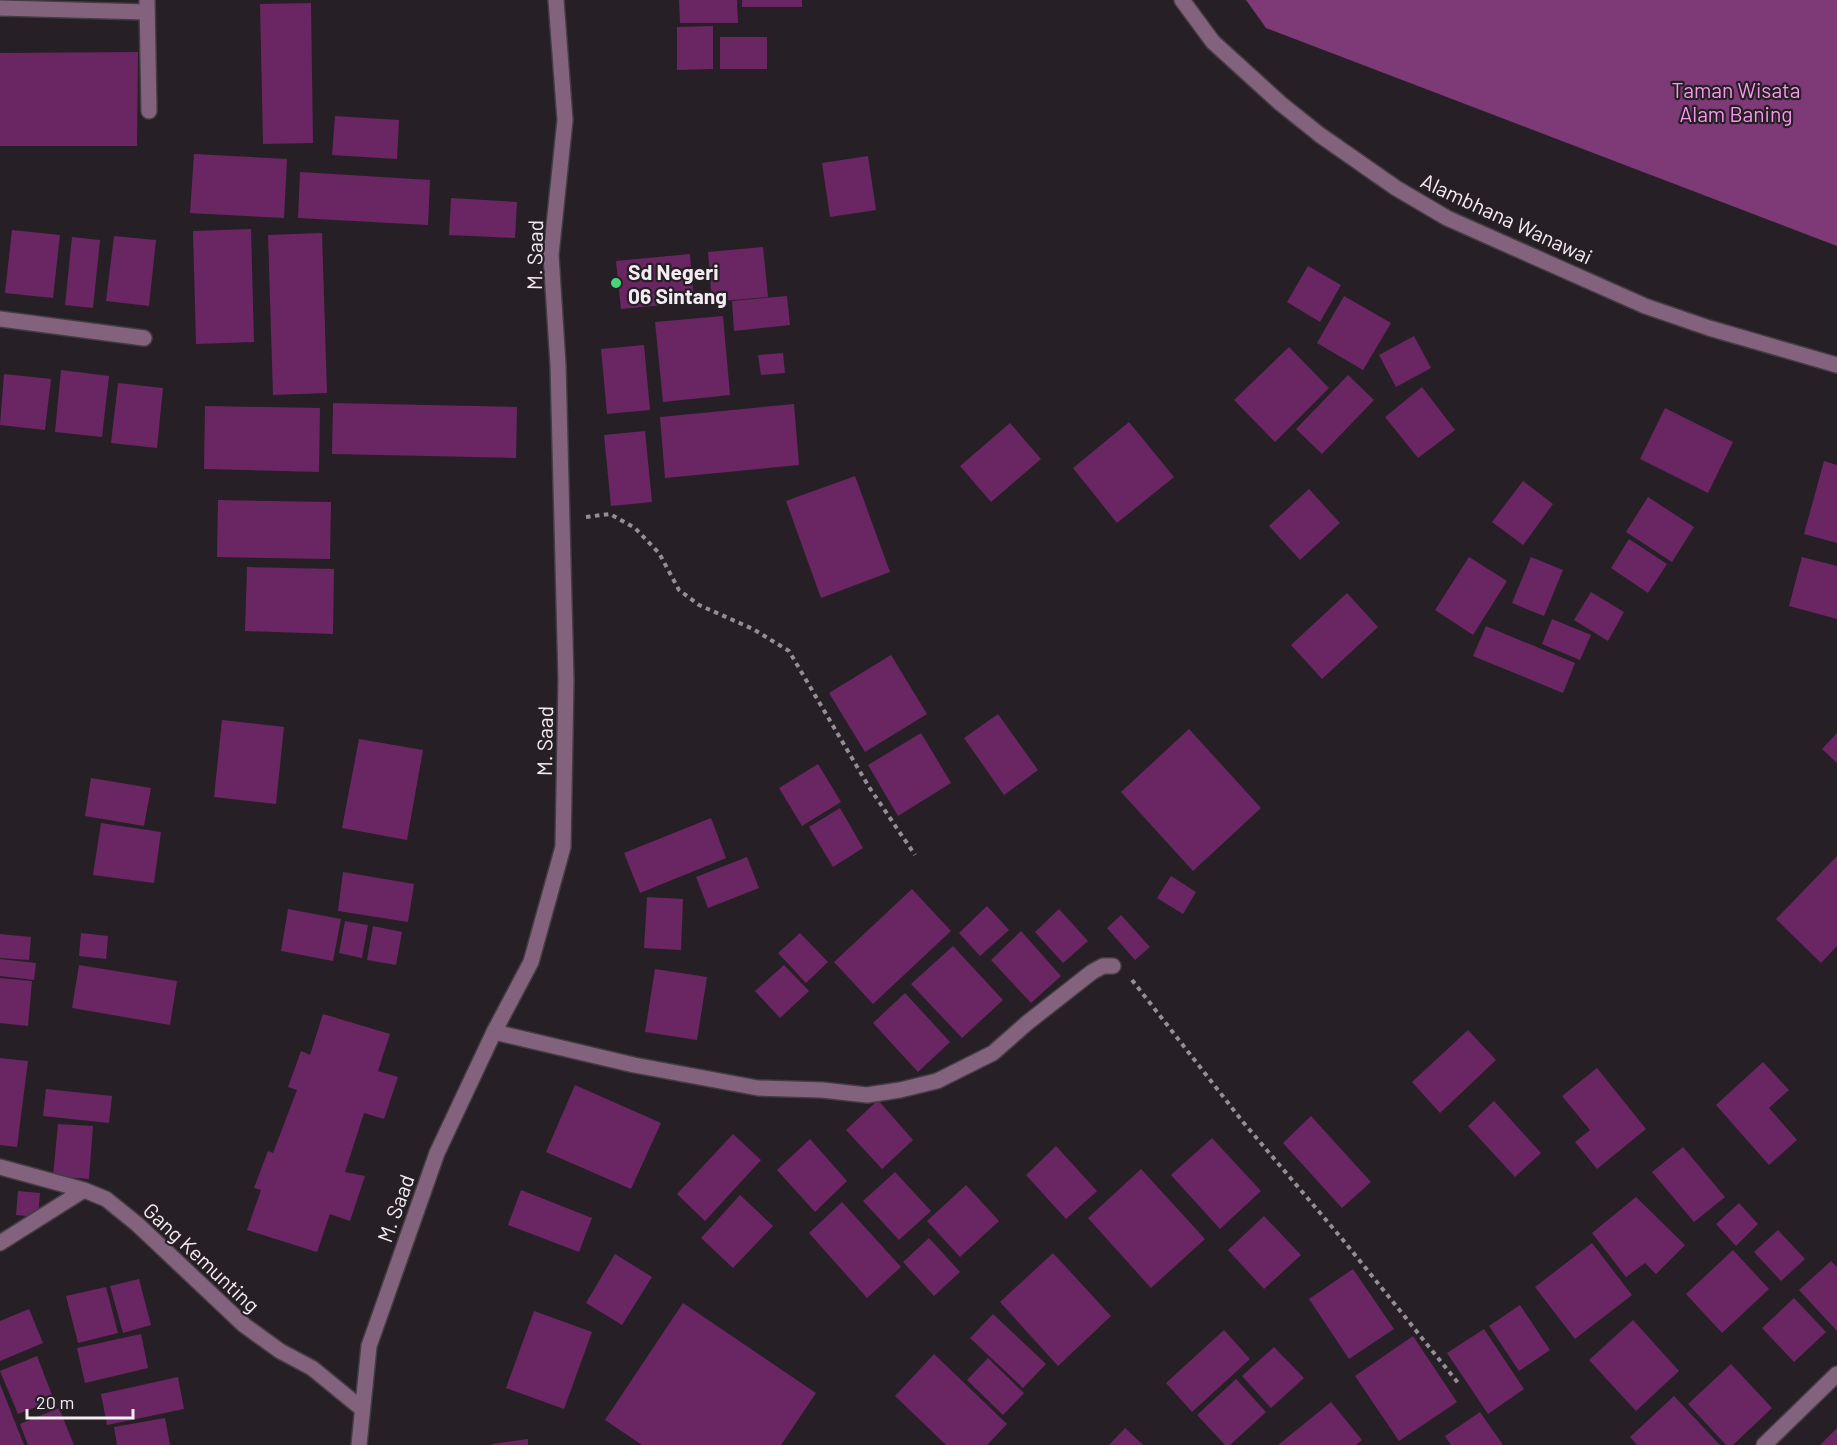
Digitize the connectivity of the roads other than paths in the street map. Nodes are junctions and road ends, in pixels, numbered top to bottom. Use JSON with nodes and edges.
{"nodes":[{"id":1,"x":556,"y":0,"type":"edge"},
{"id":2,"x":1182,"y":0,"type":"edge"},
{"id":3,"x":147,"y":6,"type":"edge"},
{"id":4,"x":0,"y":8,"type":"edge"},
{"id":5,"x":149,"y":111,"type":"dead end"},
{"id":6,"x":0,"y":319,"type":"edge"},
{"id":7,"x":144,"y":338,"type":"dead end"},
{"id":8,"x":1837,"y":365,"type":"edge"},
{"id":9,"x":1113,"y":966,"type":"road end"},
{"id":10,"x":494,"y":1032,"type":"junction"},
{"id":11,"x":0,"y":1167,"type":"edge"},
{"id":12,"x":84,"y":1190,"type":"junction"},
{"id":13,"x":0,"y":1243,"type":"edge"},
{"id":14,"x":1837,"y":1374,"type":"edge"},
{"id":15,"x":361,"y":1408,"type":"junction"},
{"id":16,"x":359,"y":1445,"type":"edge"},
{"id":17,"x":1764,"y":1445,"type":"edge"}],
"edges":[{"from":1,"to":10,"type":"street","name":"M. Saad"},
{"from":2,"to":8,"type":"street","name":"Alambhana Wanawai"},
{"from":3,"to":4,"type":"street"},
{"from":3,"to":5,"type":"street"},
{"from":6,"to":7,"type":"street"},
{"from":9,"to":10,"type":"street"},
{"from":10,"to":15,"type":"street","name":"M. Saad"},
{"from":11,"to":12,"type":"street","name":"Gang Kemunting"},
{"from":12,"to":13,"type":"street"},
{"from":12,"to":15,"type":"street","name":"Gang Kemunting"},
{"from":14,"to":17,"type":"street"},
{"from":15,"to":16,"type":"street","name":"M. Saad"}]}
